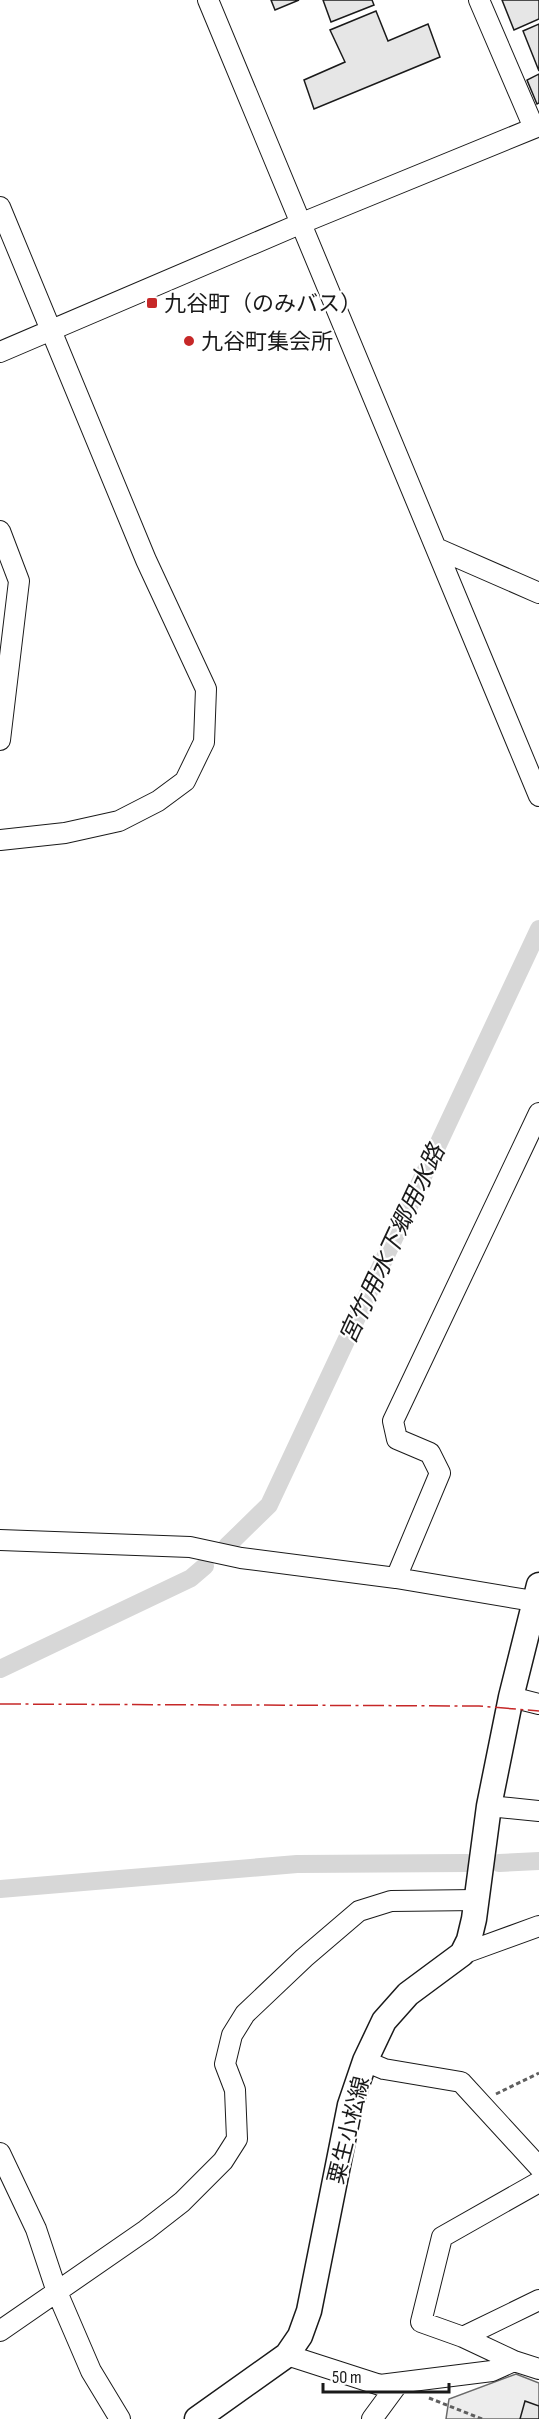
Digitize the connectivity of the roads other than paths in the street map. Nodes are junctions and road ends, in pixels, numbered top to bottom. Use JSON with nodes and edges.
{"nodes":[{"id":1,"x":208,"y":0,"type":"edge"},
{"id":2,"x":479,"y":0,"type":"edge"},
{"id":3,"x":536,"y":127,"type":"edge"},
{"id":4,"x":0,"y":207,"type":"edge"},
{"id":5,"x":302,"y":224,"type":"junction"},
{"id":6,"x":51,"y":329,"type":"junction"},
{"id":7,"x":0,"y":352,"type":"edge"},
{"id":8,"x":0,"y":531,"type":"edge"},
{"id":9,"x":436,"y":548,"type":"junction"},
{"id":10,"x":4,"y":551,"type":"edge"},
{"id":11,"x":539,"y":593,"type":"edge"},
{"id":12,"x":0,"y":740,"type":"edge"},
{"id":13,"x":539,"y":796,"type":"edge"},
{"id":14,"x":0,"y":840,"type":"edge"},
{"id":15,"x":539,"y":1113,"type":"edge"},
{"id":16,"x":0,"y":1540,"type":"edge"},
{"id":17,"x":396,"y":1578,"type":"junction"},
{"id":18,"x":537,"y":1596,"type":"edge"},
{"id":19,"x":511,"y":1697,"type":"junction"},
{"id":20,"x":539,"y":1704,"type":"edge"},
{"id":21,"x":489,"y":1806,"type":"junction"},
{"id":22,"x":539,"y":1811,"type":"edge"},
{"id":23,"x":477,"y":1900,"type":"junction"},
{"id":24,"x":539,"y":1926,"type":"edge"},
{"id":25,"x":462,"y":1954,"type":"junction"},
{"id":26,"x":365,"y":2061,"type":"junction"},
{"id":27,"x":0,"y":2153,"type":"edge"},
{"id":28,"x":539,"y":2167,"type":"edge"},
{"id":29,"x":539,"y":2182,"type":"edge"},
{"id":30,"x":57,"y":2292,"type":"junction"},
{"id":31,"x":539,"y":2300,"type":"edge"},
{"id":32,"x":0,"y":2331,"type":"edge"},
{"id":33,"x":463,"y":2337,"type":"junction"},
{"id":34,"x":287,"y":2355,"type":"junction"},
{"id":35,"x":514,"y":2361,"type":"junction"},
{"id":36,"x":539,"y":2370,"type":"edge"},
{"id":37,"x":397,"y":2385,"type":"junction"},
{"id":38,"x":120,"y":2419,"type":"edge"},
{"id":39,"x":197,"y":2419,"type":"edge"},
{"id":40,"x":372,"y":2419,"type":"edge"}],
"edges":[{"from":1,"to":5,"type":"street"},
{"from":2,"to":3,"type":"street"},
{"from":3,"to":5,"type":"street"},
{"from":4,"to":6,"type":"street"},
{"from":5,"to":6,"type":"street"},
{"from":5,"to":9,"type":"street"},
{"from":6,"to":7,"type":"street"},
{"from":6,"to":14,"type":"street"},
{"from":8,"to":10,"type":"street"},
{"from":9,"to":11,"type":"street"},
{"from":9,"to":13,"type":"street"},
{"from":10,"to":12,"type":"street"},
{"from":15,"to":17,"type":"street"},
{"from":16,"to":17,"type":"street"},
{"from":17,"to":18,"type":"street"},
{"from":18,"to":19,"type":"main road"},
{"from":19,"to":20,"type":"street"},
{"from":19,"to":21,"type":"main road"},
{"from":21,"to":22,"type":"street"},
{"from":21,"to":23,"type":"main road"},
{"from":23,"to":25,"type":"main road"},
{"from":23,"to":30,"type":"street"},
{"from":24,"to":25,"type":"street"},
{"from":25,"to":26,"type":"main road","name":"粟生小松線"},
{"from":26,"to":28,"type":"street"},
{"from":26,"to":34,"type":"main road","name":"粟生小松線"},
{"from":27,"to":30,"type":"street"},
{"from":29,"to":33,"type":"street"},
{"from":30,"to":32,"type":"street"},
{"from":30,"to":38,"type":"street"},
{"from":31,"to":33,"type":"street"},
{"from":33,"to":35,"type":"street"},
{"from":34,"to":37,"type":"street"},
{"from":34,"to":39,"type":"main road","name":"粟生小松線"},
{"from":35,"to":36,"type":"street"},
{"from":35,"to":37,"type":"street"},
{"from":37,"to":40,"type":"street"}]}
